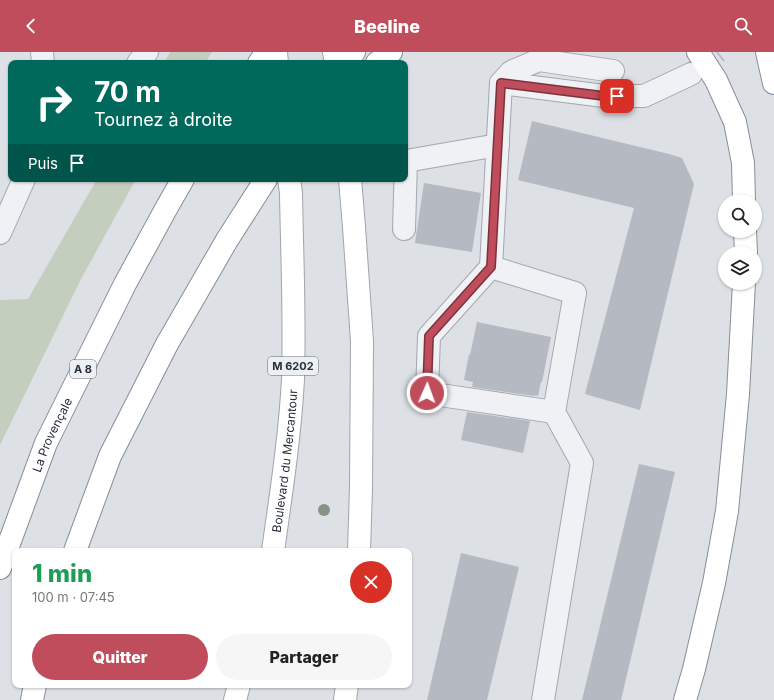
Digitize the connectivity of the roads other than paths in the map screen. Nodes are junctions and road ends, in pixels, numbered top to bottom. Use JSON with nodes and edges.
{"nodes":[{"id":1,"x":147,"y":52,"type":"edge"},
{"id":2,"x":391,"y":52,"type":"edge"},
{"id":3,"x":698,"y":52,"type":"edge"},
{"id":4,"x":767,"y":52,"type":"edge"},
{"id":5,"x":140,"y":60,"type":"edge"},
{"id":6,"x":381,"y":60,"type":"edge"},
{"id":7,"x":613,"y":71,"type":"dead end"},
{"id":8,"x":691,"y":74,"type":"tunnel mouth"},
{"id":9,"x":501,"y":83,"type":"junction"},
{"id":10,"x":774,"y":83,"type":"edge"},
{"id":11,"x":498,"y":145,"type":"junction"},
{"id":12,"x":408,"y":161,"type":"edge"},
{"id":13,"x":23,"y":182,"type":"edge"},
{"id":14,"x":181,"y":182,"type":"edge"},
{"id":15,"x":264,"y":182,"type":"edge"},
{"id":16,"x":289,"y":182,"type":"edge"},
{"id":17,"x":350,"y":182,"type":"edge"},
{"id":18,"x":405,"y":182,"type":"edge"},
{"id":19,"x":744,"y":194,"type":"edge"},
{"id":20,"x":404,"y":230,"type":"dead end"},
{"id":21,"x":0,"y":233,"type":"edge"},
{"id":22,"x":491,"y":267,"type":"junction"},
{"id":23,"x":744,"y":290,"type":"edge"},
{"id":24,"x":554,"y":412,"type":"junction"},
{"id":25,"x":76,"y":548,"type":"edge"},
{"id":26,"x":273,"y":548,"type":"edge"},
{"id":27,"x":359,"y":548,"type":"edge"},
{"id":28,"x":0,"y":568,"type":"edge"},
{"id":29,"x":34,"y":688,"type":"edge"},
{"id":30,"x":238,"y":688,"type":"edge"},
{"id":31,"x":249,"y":688,"type":"edge"},
{"id":32,"x":347,"y":688,"type":"edge"},
{"id":33,"x":32,"y":700,"type":"edge"},
{"id":34,"x":235,"y":700,"type":"edge"},
{"id":35,"x":247,"y":700,"type":"edge"},
{"id":36,"x":345,"y":700,"type":"edge"},
{"id":37,"x":543,"y":700,"type":"edge"},
{"id":38,"x":685,"y":700,"type":"edge"}],
"edges":[{"from":1,"to":5,"type":"lane"},
{"from":2,"to":6,"type":"main road"},
{"from":3,"to":19,"type":"main road"},
{"from":4,"to":10,"type":"main road"},
{"from":7,"to":9,"type":"lane"},
{"from":8,"to":9,"type":"lane"},
{"from":9,"to":11,"type":"lane"},
{"from":11,"to":12,"type":"lane"},
{"from":11,"to":22,"type":"lane"},
{"from":13,"to":21,"type":"lane"},
{"from":14,"to":28,"type":"main road","name":"La Provençale","number":"A 8"},
{"from":15,"to":25,"type":"main road"},
{"from":16,"to":26,"type":"main road","name":"Boulevard du Mercantour","number":"M 6202"},
{"from":17,"to":27,"type":"main road"},
{"from":18,"to":20,"type":"lane"},
{"from":22,"to":24,"type":"lane"},
{"from":22,"to":24,"type":"lane"},
{"from":23,"to":38,"type":"main road"},
{"from":24,"to":37,"type":"lane"},
{"from":29,"to":33,"type":"main road"},
{"from":30,"to":34,"type":"main road"},
{"from":31,"to":35,"type":"main road"},
{"from":32,"to":36,"type":"main road"}]}
